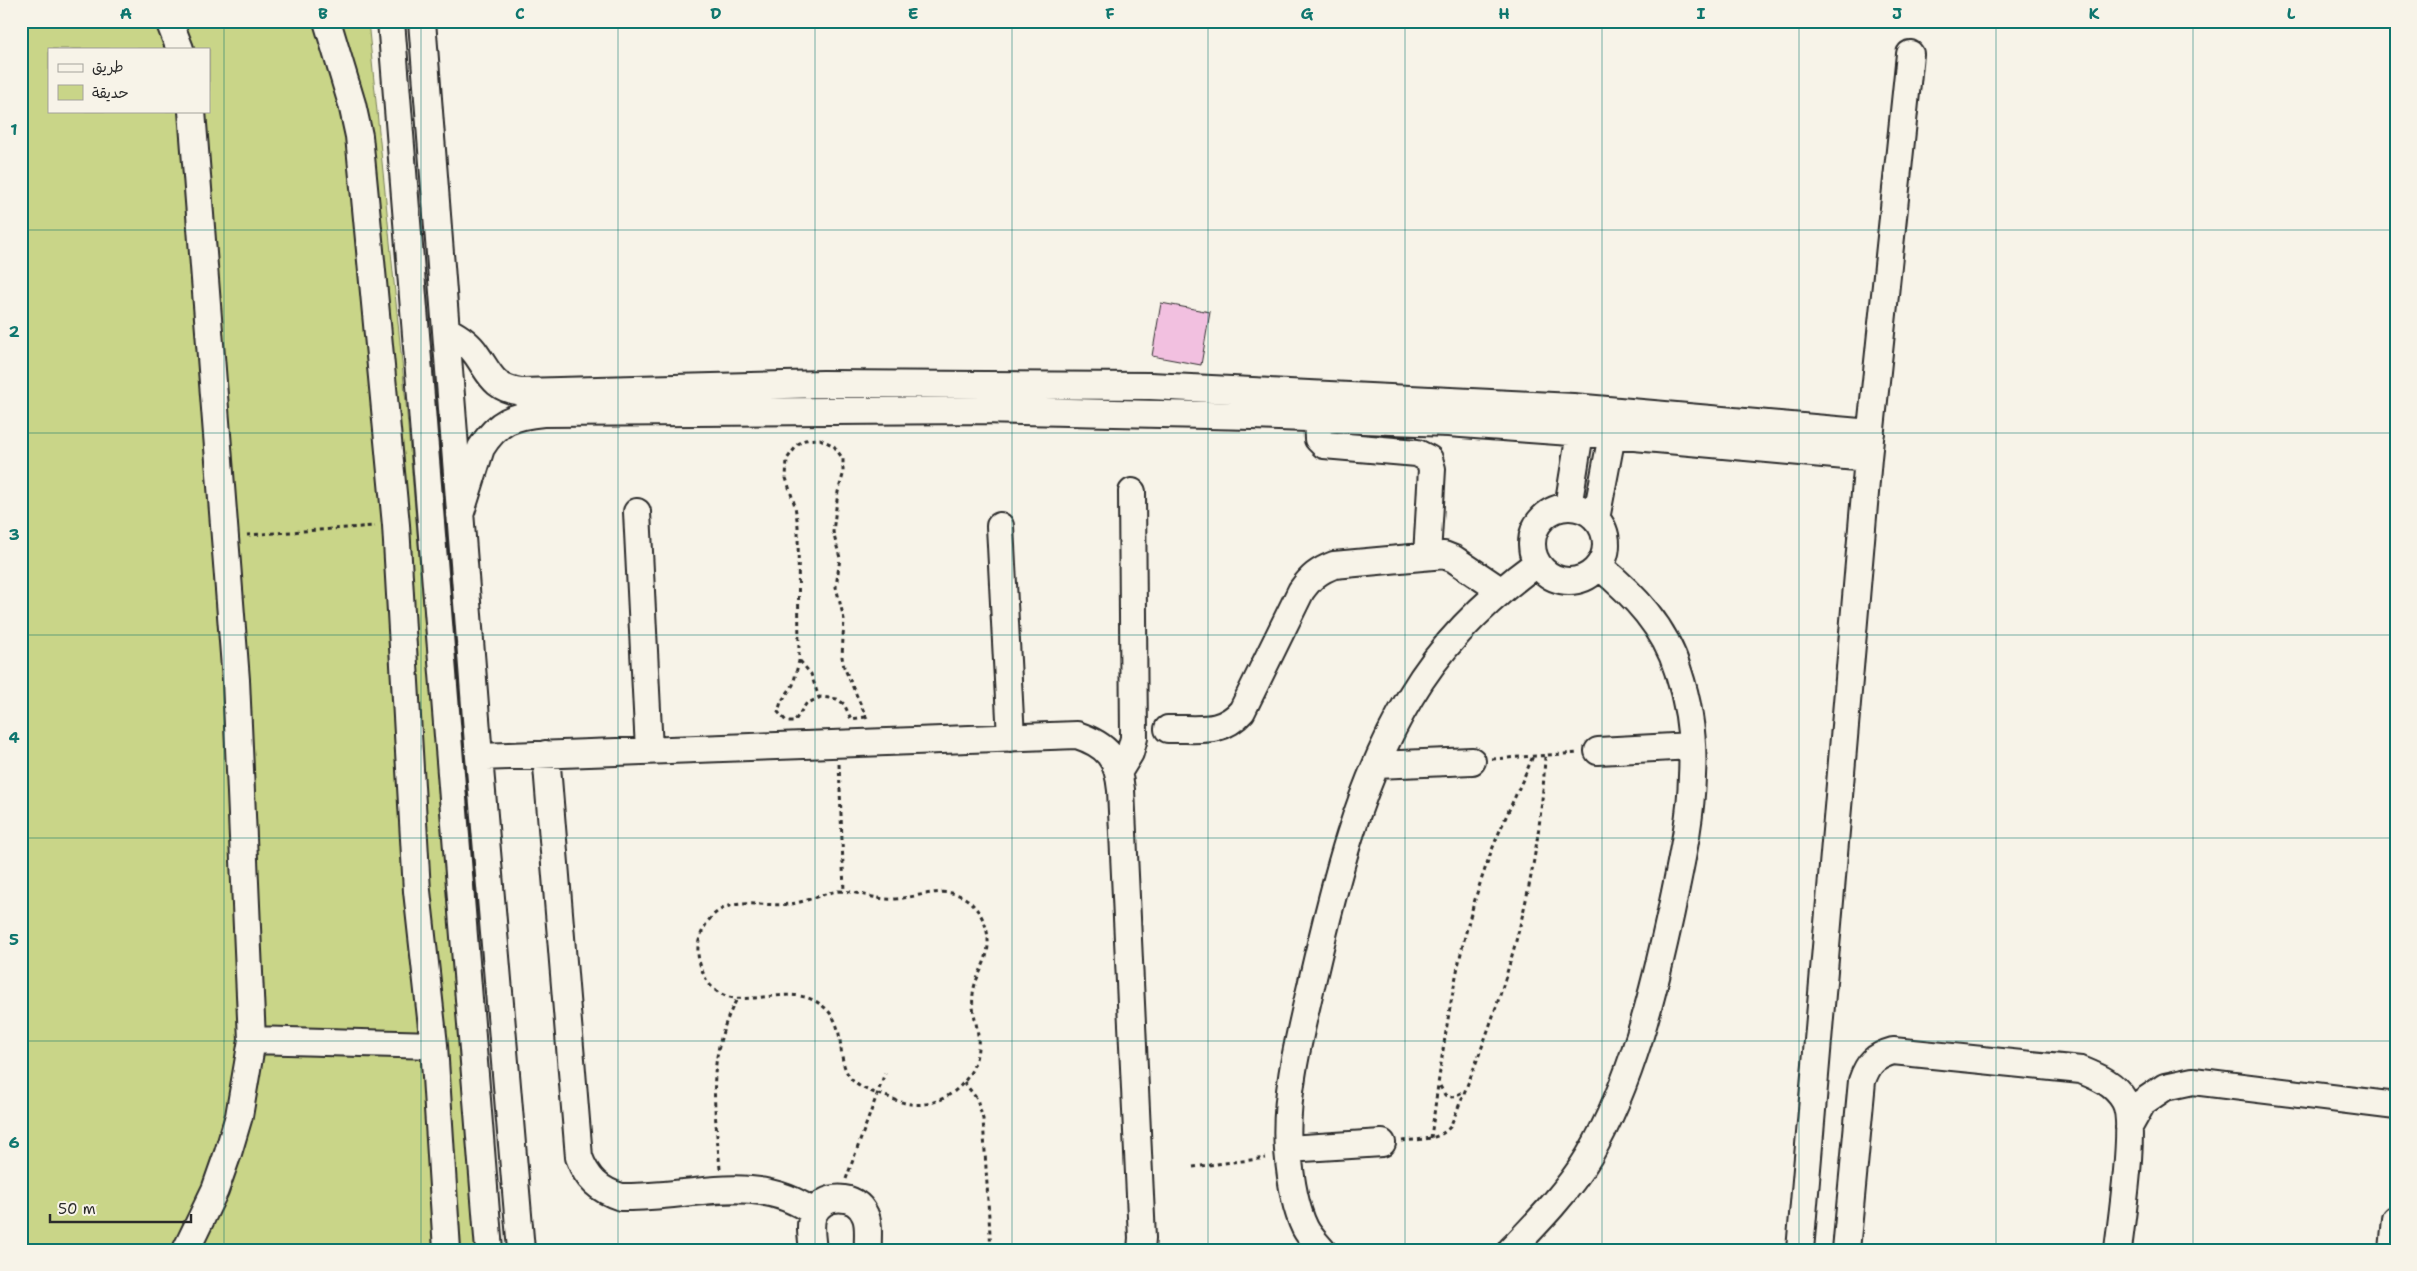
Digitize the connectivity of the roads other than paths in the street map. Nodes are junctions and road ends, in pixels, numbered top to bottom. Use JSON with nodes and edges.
{"nodes":[{"id":1,"x":169,"y":21,"type":"edge"},
{"id":2,"x":327,"y":21,"type":"edge"},
{"id":3,"x":390,"y":21,"type":"edge"},
{"id":4,"x":422,"y":21,"type":"edge"},
{"id":5,"x":180,"y":48,"type":"edge"},
{"id":6,"x":1910,"y":54,"type":"dead end"},
{"id":7,"x":192,"y":112,"type":"edge"},
{"id":8,"x":446,"y":330,"type":"junction"},
{"id":9,"x":1312,"y":410,"type":"junction"},
{"id":10,"x":1580,"y":433,"type":"junction"},
{"id":11,"x":1612,"y":435,"type":"junction"},
{"id":12,"x":1869,"y":446,"type":"junction"},
{"id":13,"x":1132,"y":492,"type":"dead end"},
{"id":14,"x":1568,"y":507,"type":"junction"},
{"id":15,"x":637,"y":512,"type":"dead end"},
{"id":16,"x":460,"y":515,"type":"junction"},
{"id":17,"x":1596,"y":519,"type":"junction"},
{"id":18,"x":1000,"y":526,"type":"dead end"},
{"id":19,"x":1427,"y":556,"type":"junction"},
{"id":20,"x":1537,"y":563,"type":"junction"},
{"id":21,"x":1599,"y":566,"type":"junction"},
{"id":22,"x":1500,"y":590,"type":"junction"},
{"id":23,"x":1168,"y":729,"type":"dead end"},
{"id":24,"x":1011,"y":738,"type":"junction"},
{"id":25,"x":1692,"y":746,"type":"junction"},
{"id":26,"x":649,"y":750,"type":"junction"},
{"id":27,"x":1598,"y":751,"type":"road end"},
{"id":28,"x":546,"y":754,"type":"junction"},
{"id":29,"x":479,"y":757,"type":"junction"},
{"id":30,"x":1472,"y":761,"type":"road end"},
{"id":31,"x":1376,"y":765,"type":"junction"},
{"id":32,"x":1119,"y":771,"type":"junction"},
{"id":33,"x":252,"y":1040,"type":"junction"},
{"id":34,"x":434,"y":1045,"type":"junction"},
{"id":35,"x":2396,"y":1106,"type":"edge"},
{"id":36,"x":2130,"y":1127,"type":"junction"},
{"id":37,"x":1382,"y":1143,"type":"road end"},
{"id":38,"x":1289,"y":1152,"type":"junction"},
{"id":39,"x":814,"y":1213,"type":"junction"},
{"id":40,"x":2396,"y":1219,"type":"edge"},
{"id":41,"x":186,"y":1250,"type":"edge"},
{"id":42,"x":447,"y":1250,"type":"edge"},
{"id":43,"x":490,"y":1250,"type":"edge"},
{"id":44,"x":521,"y":1250,"type":"edge"},
{"id":45,"x":813,"y":1250,"type":"edge"},
{"id":46,"x":868,"y":1250,"type":"edge"},
{"id":47,"x":1141,"y":1250,"type":"edge"},
{"id":48,"x":1322,"y":1250,"type":"edge"},
{"id":49,"x":1511,"y":1250,"type":"edge"},
{"id":50,"x":1800,"y":1250,"type":"edge"},
{"id":51,"x":1846,"y":1250,"type":"edge"},
{"id":52,"x":2118,"y":1250,"type":"edge"},
{"id":53,"x":2393,"y":1250,"type":"edge"}],
"edges":[{"from":1,"to":5,"type":"street"},
{"from":2,"to":34,"type":"street"},
{"from":3,"to":43,"type":"street"},
{"from":4,"to":8,"type":"street"},
{"from":6,"to":12,"type":"street"},
{"from":7,"to":33,"type":"street"},
{"from":8,"to":9,"type":"street"},
{"from":8,"to":16,"type":"street"},
{"from":9,"to":10,"type":"street"},
{"from":9,"to":12,"type":"street"},
{"from":9,"to":16,"type":"street"},
{"from":9,"to":19,"type":"street"},
{"from":10,"to":11,"type":"street"},
{"from":10,"to":14,"type":"street"},
{"from":11,"to":12,"type":"street"},
{"from":11,"to":17,"type":"street"},
{"from":12,"to":50,"type":"street"},
{"from":13,"to":32,"type":"street"},
{"from":14,"to":17,"type":"street"},
{"from":14,"to":20,"type":"street"},
{"from":15,"to":26,"type":"street"},
{"from":16,"to":29,"type":"street"},
{"from":17,"to":21,"type":"street"},
{"from":18,"to":24,"type":"street"},
{"from":19,"to":22,"type":"street"},
{"from":19,"to":23,"type":"street"},
{"from":20,"to":21,"type":"street"},
{"from":20,"to":22,"type":"street"},
{"from":21,"to":25,"type":"street"},
{"from":22,"to":31,"type":"street"},
{"from":24,"to":26,"type":"street"},
{"from":24,"to":32,"type":"street"},
{"from":25,"to":27,"type":"street"},
{"from":25,"to":49,"type":"street"},
{"from":26,"to":28,"type":"street"},
{"from":28,"to":29,"type":"street"},
{"from":28,"to":39,"type":"street"},
{"from":29,"to":44,"type":"street"},
{"from":30,"to":31,"type":"street"},
{"from":31,"to":38,"type":"street"},
{"from":32,"to":47,"type":"street"},
{"from":33,"to":34,"type":"street"},
{"from":33,"to":41,"type":"street"},
{"from":34,"to":42,"type":"street"},
{"from":35,"to":36,"type":"street"},
{"from":36,"to":51,"type":"street"},
{"from":36,"to":52,"type":"street"},
{"from":37,"to":38,"type":"street"},
{"from":38,"to":48,"type":"street"},
{"from":39,"to":45,"type":"street"},
{"from":39,"to":46,"type":"street"},
{"from":40,"to":53,"type":"street"}]}
